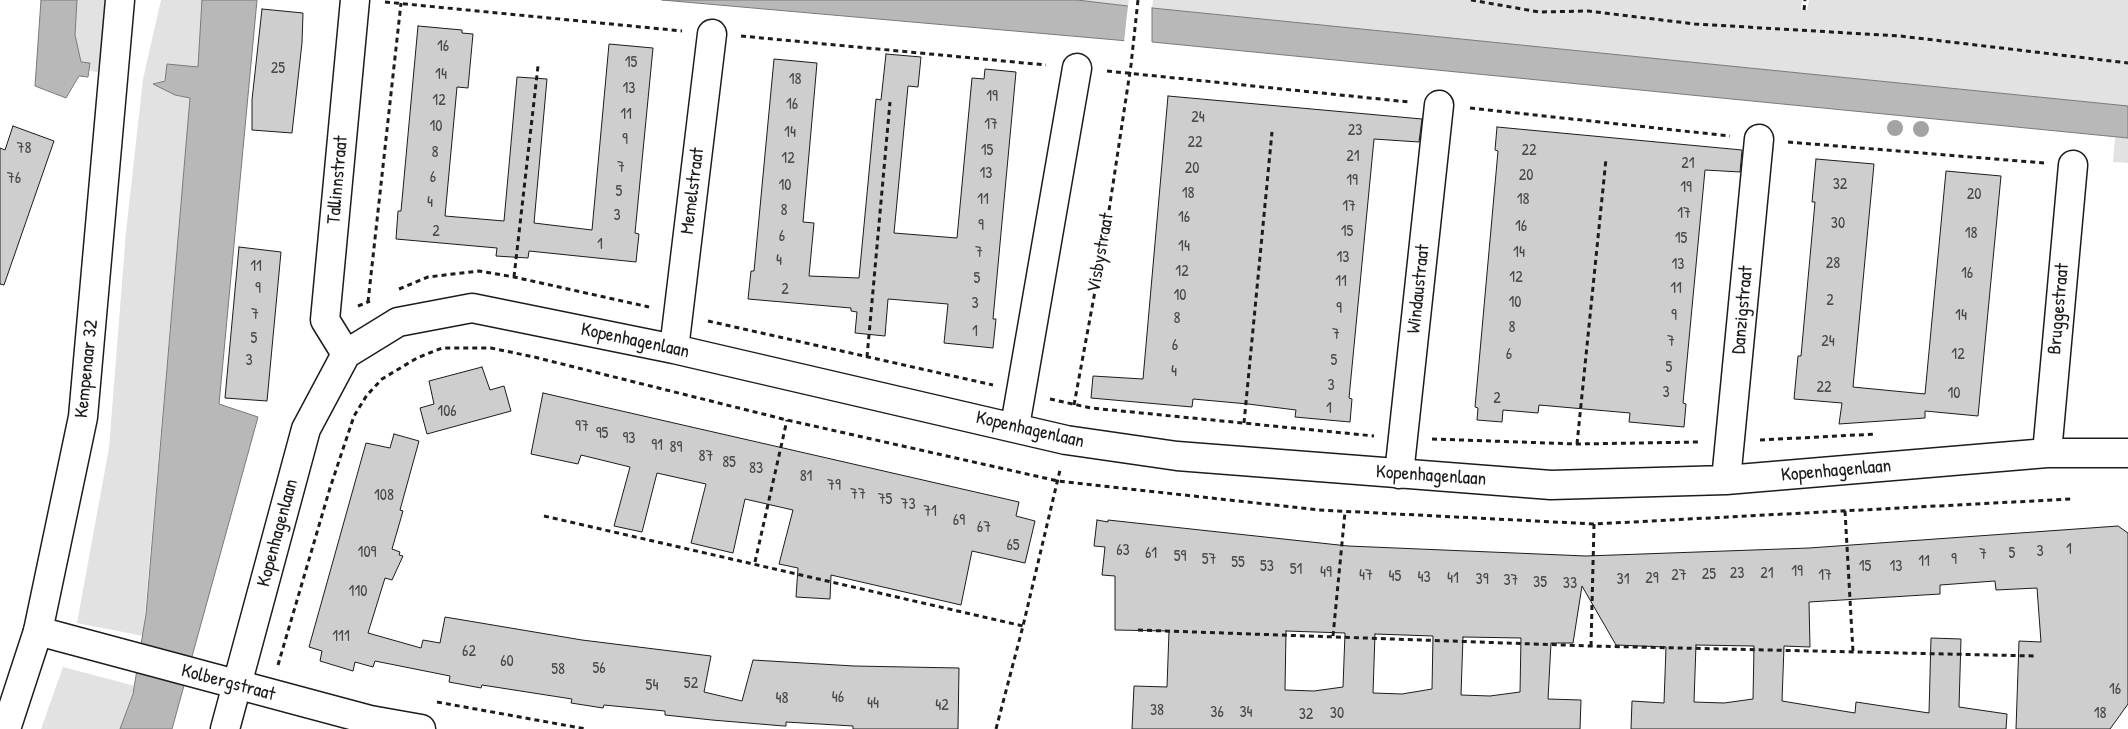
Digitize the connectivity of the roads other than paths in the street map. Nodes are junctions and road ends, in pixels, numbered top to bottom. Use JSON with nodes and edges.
{"nodes":[{"id":1,"x":120,"y":0,"type":"edge"},
{"id":2,"x":365,"y":0,"type":"edge"},
{"id":3,"x":712,"y":34,"type":"road end"},
{"id":4,"x":1077,"y":68,"type":"road end"},
{"id":5,"x":1439,"y":105,"type":"road end"},
{"id":6,"x":1759,"y":139,"type":"road end"},
{"id":7,"x":2073,"y":165,"type":"road end"},
{"id":8,"x":674,"y":349,"type":"junction"},
{"id":9,"x":346,"y":354,"type":"junction"},
{"id":10,"x":1015,"y":426,"type":"junction"},
{"id":11,"x":2047,"y":453,"type":"junction"},
{"id":12,"x":2128,"y":453,"type":"edge"},
{"id":13,"x":1399,"y":474,"type":"junction"},
{"id":14,"x":1726,"y":480,"type":"junction"},
{"id":15,"x":38,"y":631,"type":"junction"},
{"id":16,"x":237,"y":685,"type":"junction"},
{"id":17,"x":6,"y":729,"type":"edge"},
{"id":18,"x":224,"y":729,"type":"edge"},
{"id":19,"x":421,"y":729,"type":"edge"}],
"edges":[{"from":1,"to":15,"type":"street","name":"Kempenaar 32"},
{"from":2,"to":9,"type":"street","name":"Tallinnstraat"},
{"from":3,"to":8,"type":"street","name":"Memelstraat"},
{"from":4,"to":10,"type":"street"},
{"from":5,"to":13,"type":"street","name":"Windaustraat"},
{"from":6,"to":14,"type":"street","name":"Danzigstraat"},
{"from":7,"to":11,"type":"street","name":"Bruggestraat"},
{"from":8,"to":9,"type":"street","name":"Kopenhagenlaan"},
{"from":8,"to":10,"type":"street","name":"Kopenhagenlaan"},
{"from":9,"to":16,"type":"street","name":"Kopenhagenlaan"},
{"from":10,"to":13,"type":"street","name":"Kopenhagenlaan"},
{"from":11,"to":12,"type":"street","name":"Kopenhagenlaan"},
{"from":11,"to":14,"type":"street","name":"Kopenhagenlaan"},
{"from":13,"to":14,"type":"street","name":"Kopenhagenlaan"},
{"from":15,"to":16,"type":"street","name":"Kolbergstraat"},
{"from":15,"to":17,"type":"street","name":"Kempenaar 32"},
{"from":16,"to":18,"type":"street","name":"Kopenhagenlaan"},
{"from":16,"to":19,"type":"street","name":"Kolbergstraat"}]}
